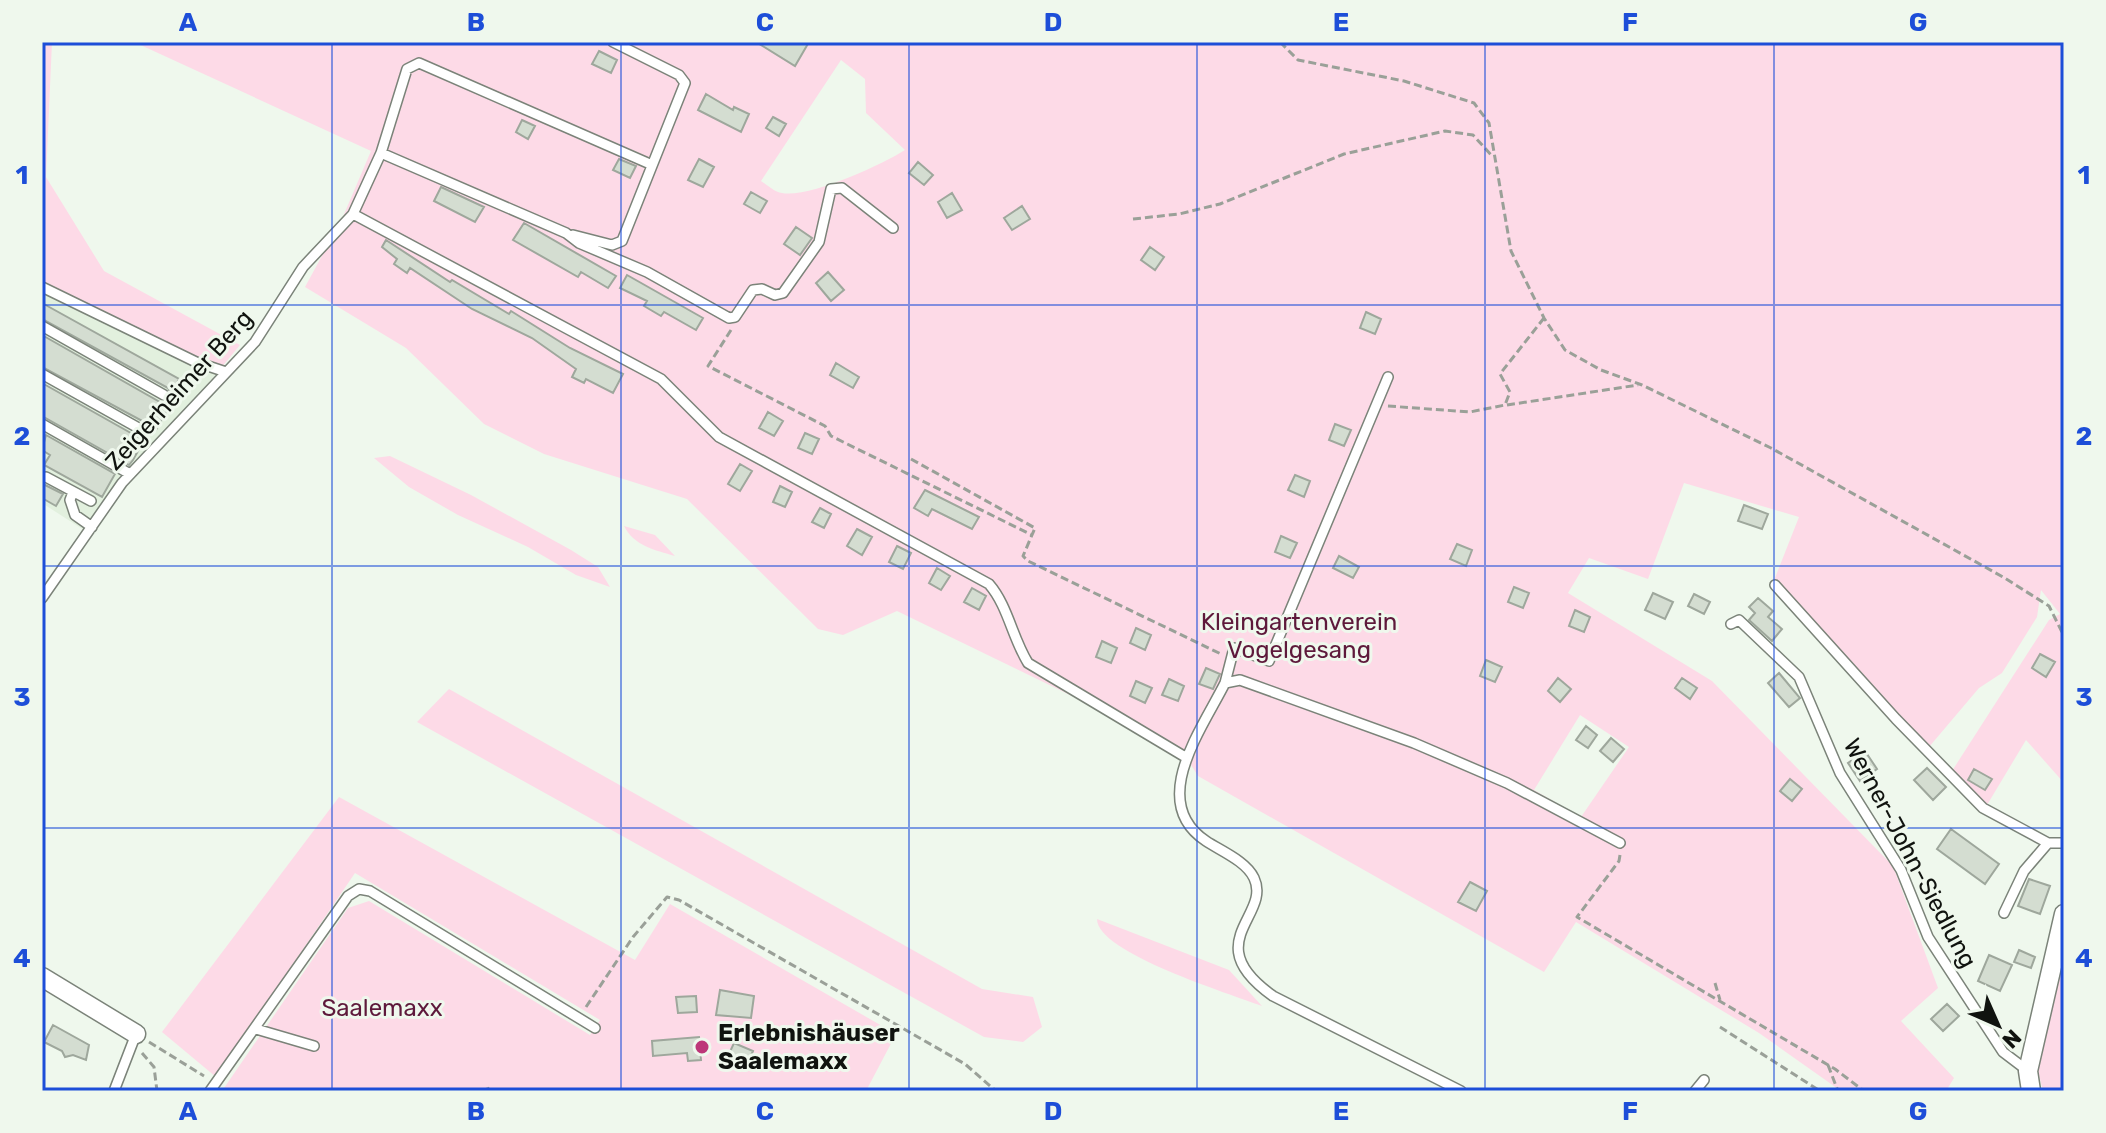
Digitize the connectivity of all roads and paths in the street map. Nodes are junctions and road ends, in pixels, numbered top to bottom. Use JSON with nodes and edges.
{"nodes":[{"id":1,"x":613,"y":42,"type":"edge"},
{"id":2,"x":1280,"y":42,"type":"edge"},
{"id":3,"x":381,"y":153,"type":"junction"},
{"id":4,"x":1493,"y":157,"type":"junction"},
{"id":5,"x":650,"y":164,"type":"junction"},
{"id":6,"x":353,"y":214,"type":"junction"},
{"id":7,"x":1133,"y":219,"type":"dead end"},
{"id":8,"x":893,"y":228,"type":"dead end"},
{"id":9,"x":566,"y":233,"type":"junction"},
{"id":10,"x":42,"y":287,"type":"edge"},
{"id":11,"x":729,"y":318,"type":"junction"},
{"id":12,"x":1544,"y":318,"type":"junction"},
{"id":13,"x":42,"y":326,"type":"edge"},
{"id":14,"x":226,"y":372,"type":"junction"},
{"id":15,"x":42,"y":374,"type":"edge"},
{"id":16,"x":1388,"y":377,"type":"dead end"},
{"id":17,"x":1642,"y":385,"type":"junction"},
{"id":18,"x":164,"y":395,"type":"dead end"},
{"id":19,"x":1376,"y":405,"type":"junction"},
{"id":20,"x":1505,"y":405,"type":"junction"},
{"id":21,"x":42,"y":424,"type":"edge"},
{"id":22,"x":142,"y":430,"type":"dead end"},
{"id":23,"x":911,"y":459,"type":"dead end"},
{"id":24,"x":130,"y":474,"type":"junction"},
{"id":25,"x":46,"y":477,"type":"dead end"},
{"id":26,"x":73,"y":492,"type":"junction"},
{"id":27,"x":91,"y":501,"type":"dead end"},
{"id":28,"x":92,"y":527,"type":"junction"},
{"id":29,"x":1032,"y":535,"type":"junction"},
{"id":30,"x":1775,"y":585,"type":"dead end"},
{"id":31,"x":42,"y":598,"type":"edge"},
{"id":32,"x":1731,"y":624,"type":"dead end"},
{"id":33,"x":2064,"y":636,"type":"edge"},
{"id":34,"x":1232,"y":659,"type":"junction"},
{"id":35,"x":1225,"y":683,"type":"junction"},
{"id":36,"x":1187,"y":758,"type":"junction"},
{"id":37,"x":1620,"y":843,"type":"joint"},
{"id":38,"x":2048,"y":843,"type":"junction"},
{"id":39,"x":2064,"y":843,"type":"edge"},
{"id":40,"x":2004,"y":913,"type":"dead end"},
{"id":41,"x":2064,"y":914,"type":"edge"},
{"id":42,"x":42,"y":977,"type":"edge"},
{"id":43,"x":1715,"y":983,"type":"dead end"},
{"id":44,"x":1720,"y":1000,"type":"junction"},
{"id":45,"x":576,"y":1017,"type":"junction"},
{"id":46,"x":1720,"y":1027,"type":"dead end"},
{"id":47,"x":595,"y":1028,"type":"dead end"},
{"id":48,"x":256,"y":1029,"type":"junction"},
{"id":49,"x":136,"y":1034,"type":"junction"},
{"id":50,"x":314,"y":1046,"type":"dead end"},
{"id":51,"x":1828,"y":1065,"type":"junction"},
{"id":52,"x":2028,"y":1071,"type":"junction"},
{"id":53,"x":1704,"y":1080,"type":"dead end"},
{"id":54,"x":208,"y":1086,"type":"edge"},
{"id":55,"x":491,"y":1090,"type":"edge"},
{"id":56,"x":114,"y":1091,"type":"edge"},
{"id":57,"x":157,"y":1091,"type":"edge"},
{"id":58,"x":482,"y":1091,"type":"edge"},
{"id":59,"x":996,"y":1091,"type":"edge"},
{"id":60,"x":1461,"y":1091,"type":"edge"},
{"id":61,"x":1695,"y":1091,"type":"edge"},
{"id":62,"x":1820,"y":1091,"type":"edge"},
{"id":63,"x":1838,"y":1091,"type":"edge"},
{"id":64,"x":1864,"y":1091,"type":"edge"},
{"id":65,"x":2031,"y":1091,"type":"edge"}],
"edges":[{"from":1,"to":5,"type":"lane"},
{"from":2,"to":4,"type":"path"},
{"from":3,"to":5,"type":"lane","name":"Zeigerheimer Berg"},
{"from":3,"to":6,"type":"lane","name":"Zeigerheimer Berg"},
{"from":3,"to":9,"type":"lane"},
{"from":4,"to":7,"type":"path"},
{"from":4,"to":12,"type":"path"},
{"from":5,"to":9,"type":"lane"},
{"from":6,"to":14,"type":"lane","name":"Zeigerheimer Berg"},
{"from":6,"to":36,"type":"lane"},
{"from":8,"to":11,"type":"lane"},
{"from":9,"to":11,"type":"lane"},
{"from":10,"to":14,"type":"lane"},
{"from":11,"to":29,"type":"path"},
{"from":12,"to":17,"type":"path"},
{"from":12,"to":20,"type":"path"},
{"from":13,"to":18,"type":"lane"},
{"from":14,"to":24,"type":"lane","name":"Zeigerheimer Berg"},
{"from":15,"to":22,"type":"lane"},
{"from":16,"to":19,"type":"lane"},
{"from":17,"to":20,"type":"path"},
{"from":17,"to":33,"type":"path"},
{"from":19,"to":20,"type":"path"},
{"from":19,"to":34,"type":"lane"},
{"from":21,"to":24,"type":"lane"},
{"from":23,"to":29,"type":"path"},
{"from":24,"to":28,"type":"lane","name":"Zeigerheimer Berg"},
{"from":25,"to":26,"type":"lane"},
{"from":26,"to":27,"type":"lane"},
{"from":26,"to":28,"type":"lane"},
{"from":28,"to":31,"type":"lane","name":"Zeigerheimer Berg"},
{"from":29,"to":34,"type":"path"},
{"from":30,"to":38,"type":"lane"},
{"from":32,"to":52,"type":"lane","name":"Werner-John-Siedlung"},
{"from":34,"to":35,"type":"lane"},
{"from":35,"to":36,"type":"lane"},
{"from":35,"to":37,"type":"lane"},
{"from":36,"to":60,"type":"lane"},
{"from":37,"to":44,"type":"path"},
{"from":38,"to":39,"type":"lane"},
{"from":38,"to":40,"type":"lane"},
{"from":41,"to":52,"type":"street"},
{"from":42,"to":49,"type":"street"},
{"from":43,"to":44,"type":"path"},
{"from":44,"to":51,"type":"path"},
{"from":45,"to":47,"type":"lane"},
{"from":45,"to":48,"type":"lane"},
{"from":45,"to":59,"type":"path"},
{"from":46,"to":62,"type":"path"},
{"from":48,"to":50,"type":"lane"},
{"from":48,"to":54,"type":"lane"},
{"from":49,"to":54,"type":"path"},
{"from":49,"to":56,"type":"lane"},
{"from":49,"to":57,"type":"path"},
{"from":51,"to":63,"type":"path"},
{"from":51,"to":64,"type":"path"},
{"from":52,"to":65,"type":"street"},
{"from":53,"to":61,"type":"lane"},
{"from":55,"to":58,"type":"path"}]}
